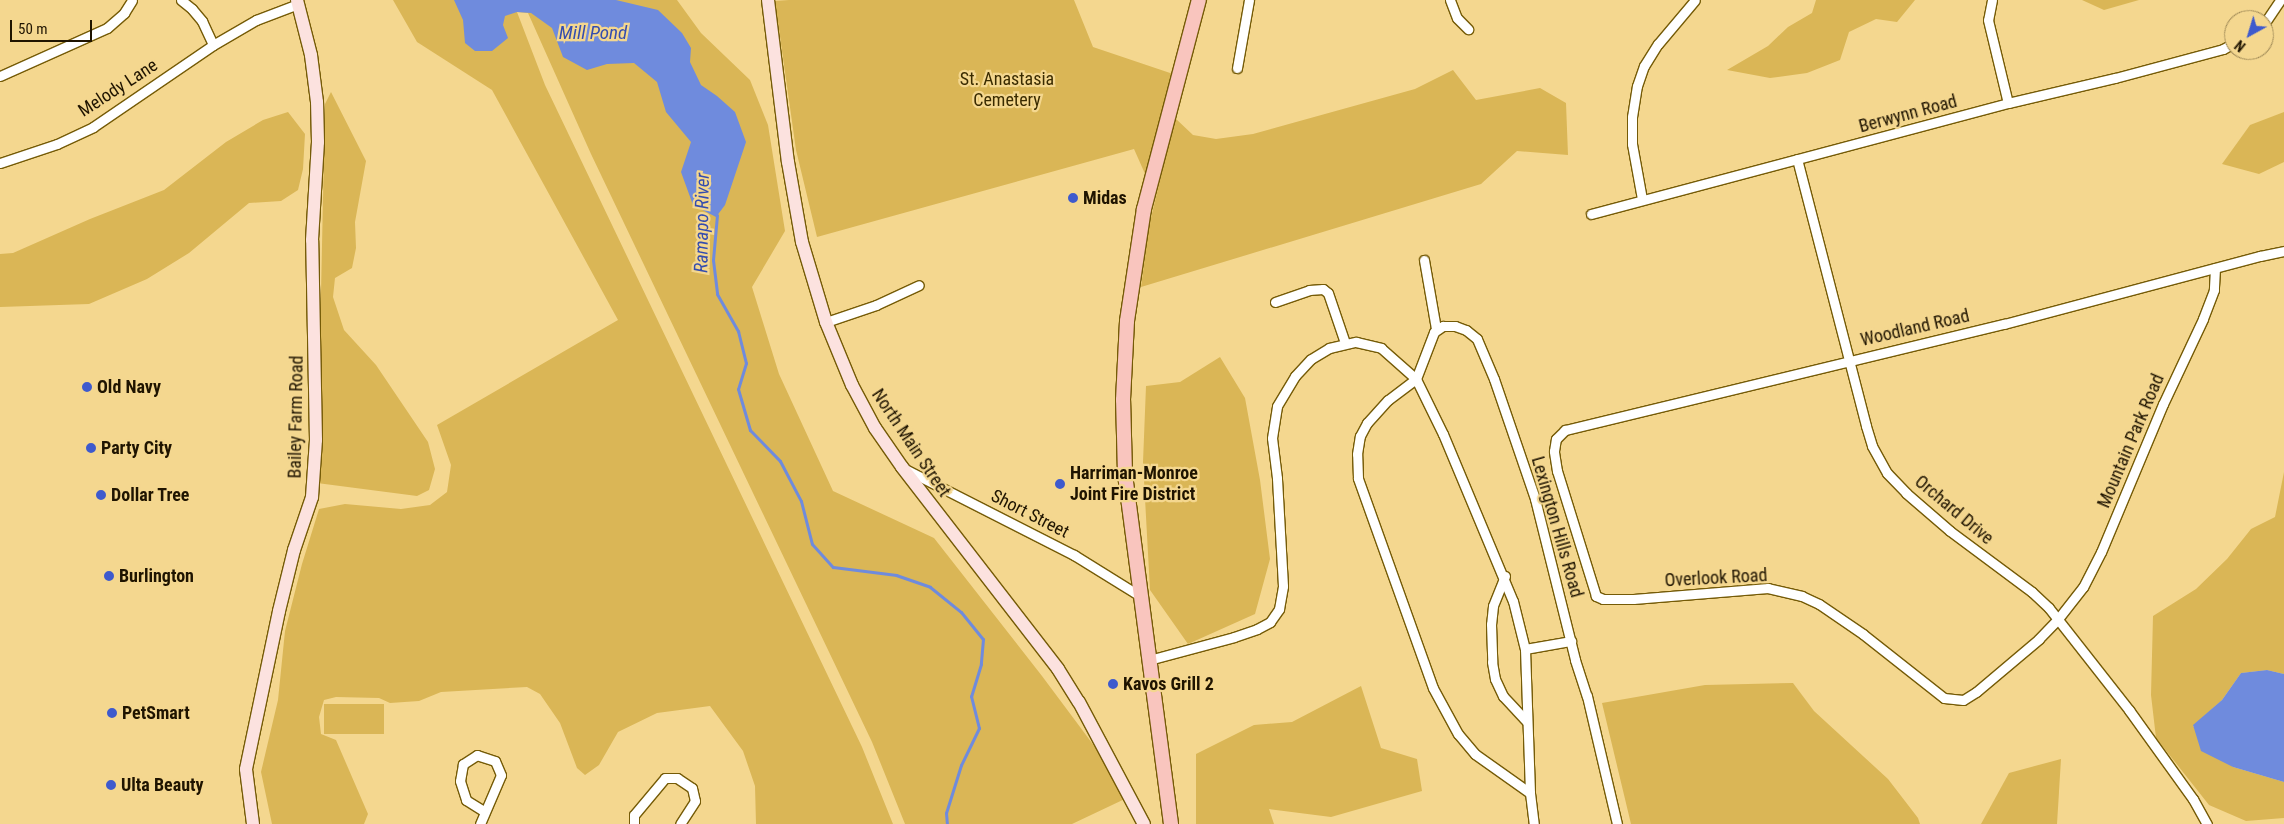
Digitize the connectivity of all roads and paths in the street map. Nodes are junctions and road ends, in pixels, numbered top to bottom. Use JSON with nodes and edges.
{"nodes":[{"id":1,"x":132,"y":0,"type":"edge"},
{"id":2,"x":181,"y":0,"type":"edge"},
{"id":3,"x":768,"y":0,"type":"edge"},
{"id":4,"x":1199,"y":0,"type":"edge"},
{"id":5,"x":1250,"y":0,"type":"edge"},
{"id":6,"x":1450,"y":0,"type":"edge"},
{"id":7,"x":1695,"y":0,"type":"edge"},
{"id":8,"x":1992,"y":0,"type":"edge"},
{"id":9,"x":297,"y":2,"type":"edge"},
{"id":10,"x":1468,"y":29,"type":"dead end"},
{"id":11,"x":213,"y":45,"type":"junction"},
{"id":12,"x":2224,"y":48,"type":"edge"},
{"id":13,"x":1237,"y":68,"type":"dead end"},
{"id":14,"x":0,"y":76,"type":"edge"},
{"id":15,"x":2008,"y":104,"type":"junction"},
{"id":16,"x":1797,"y":159,"type":"junction"},
{"id":17,"x":0,"y":163,"type":"edge"},
{"id":18,"x":1642,"y":199,"type":"junction"},
{"id":19,"x":1591,"y":214,"type":"dead end"},
{"id":20,"x":2284,"y":251,"type":"edge"},
{"id":21,"x":1424,"y":260,"type":"dead end"},
{"id":22,"x":2215,"y":268,"type":"junction"},
{"id":23,"x":919,"y":285,"type":"dead end"},
{"id":24,"x":1275,"y":302,"type":"dead end"},
{"id":25,"x":826,"y":322,"type":"junction"},
{"id":26,"x":1436,"y":329,"type":"junction"},
{"id":27,"x":1346,"y":344,"type":"junction"},
{"id":28,"x":1848,"y":361,"type":"junction"},
{"id":29,"x":1416,"y":379,"type":"junction"},
{"id":30,"x":1556,"y":439,"type":"joint"},
{"id":31,"x":902,"y":467,"type":"junction"},
{"id":32,"x":1504,"y":576,"type":"junction"},
{"id":33,"x":1140,"y":596,"type":"junction"},
{"id":34,"x":2058,"y":619,"type":"junction"},
{"id":35,"x":1570,"y":641,"type":"junction"},
{"id":36,"x":1526,"y":649,"type":"junction"},
{"id":37,"x":1149,"y":660,"type":"junction"},
{"id":38,"x":1526,"y":721,"type":"junction"},
{"id":39,"x":1530,"y":793,"type":"junction"},
{"id":40,"x":485,"y":812,"type":"junction"},
{"id":41,"x":254,"y":824,"type":"edge"},
{"id":42,"x":480,"y":824,"type":"edge"},
{"id":43,"x":634,"y":824,"type":"edge"},
{"id":44,"x":680,"y":824,"type":"edge"},
{"id":45,"x":1144,"y":824,"type":"edge"},
{"id":46,"x":1171,"y":824,"type":"edge"},
{"id":47,"x":1534,"y":824,"type":"edge"},
{"id":48,"x":1617,"y":824,"type":"edge"},
{"id":49,"x":2207,"y":824,"type":"edge"}],
"edges":[{"from":1,"to":14,"type":"street"},
{"from":2,"to":11,"type":"street"},
{"from":3,"to":25,"type":"street","name":"North Main Street"},
{"from":4,"to":33,"type":"main road"},
{"from":5,"to":13,"type":"street"},
{"from":6,"to":10,"type":"street"},
{"from":7,"to":18,"type":"street"},
{"from":8,"to":15,"type":"street"},
{"from":9,"to":11,"type":"street","name":"Melody Lane"},
{"from":9,"to":41,"type":"street","name":"Bailey Farm Road"},
{"from":11,"to":17,"type":"street","name":"Melody Lane"},
{"from":12,"to":15,"type":"street","name":"Berwynn Road"},
{"from":15,"to":16,"type":"street","name":"Berwynn Road"},
{"from":16,"to":18,"type":"street","name":"Berwynn Road"},
{"from":16,"to":28,"type":"street","name":"Orchard Drive"},
{"from":18,"to":19,"type":"street","name":"Berwynn Road"},
{"from":20,"to":22,"type":"street","name":"Woodland Road"},
{"from":21,"to":26,"type":"street"},
{"from":22,"to":28,"type":"street","name":"Woodland Road"},
{"from":22,"to":34,"type":"street","name":"Mountain Park Road"},
{"from":23,"to":25,"type":"street"},
{"from":24,"to":27,"type":"street"},
{"from":25,"to":31,"type":"street","name":"North Main Street"},
{"from":26,"to":29,"type":"street"},
{"from":26,"to":35,"type":"street","name":"Lexington Hills Road"},
{"from":27,"to":29,"type":"street"},
{"from":27,"to":37,"type":"street"},
{"from":28,"to":30,"type":"street","name":"Woodland Road"},
{"from":28,"to":34,"type":"street","name":"Orchard Drive"},
{"from":29,"to":32,"type":"street"},
{"from":29,"to":39,"type":"street"},
{"from":30,"to":34,"type":"street","name":"Overlook Road"},
{"from":31,"to":33,"type":"street","name":"Short Street"},
{"from":31,"to":45,"type":"street","name":"North Main Street"},
{"from":32,"to":36,"type":"street"},
{"from":32,"to":38,"type":"street"},
{"from":33,"to":37,"type":"main road"},
{"from":34,"to":49,"type":"street","name":"Orchard Drive"},
{"from":35,"to":36,"type":"street"},
{"from":35,"to":48,"type":"street","name":"Lexington Hills Road"},
{"from":36,"to":38,"type":"street"},
{"from":37,"to":46,"type":"main road"},
{"from":38,"to":39,"type":"street"},
{"from":39,"to":47,"type":"street"},
{"from":40,"to":40,"type":"street"},
{"from":40,"to":42,"type":"street"},
{"from":43,"to":44,"type":"street"}]}
